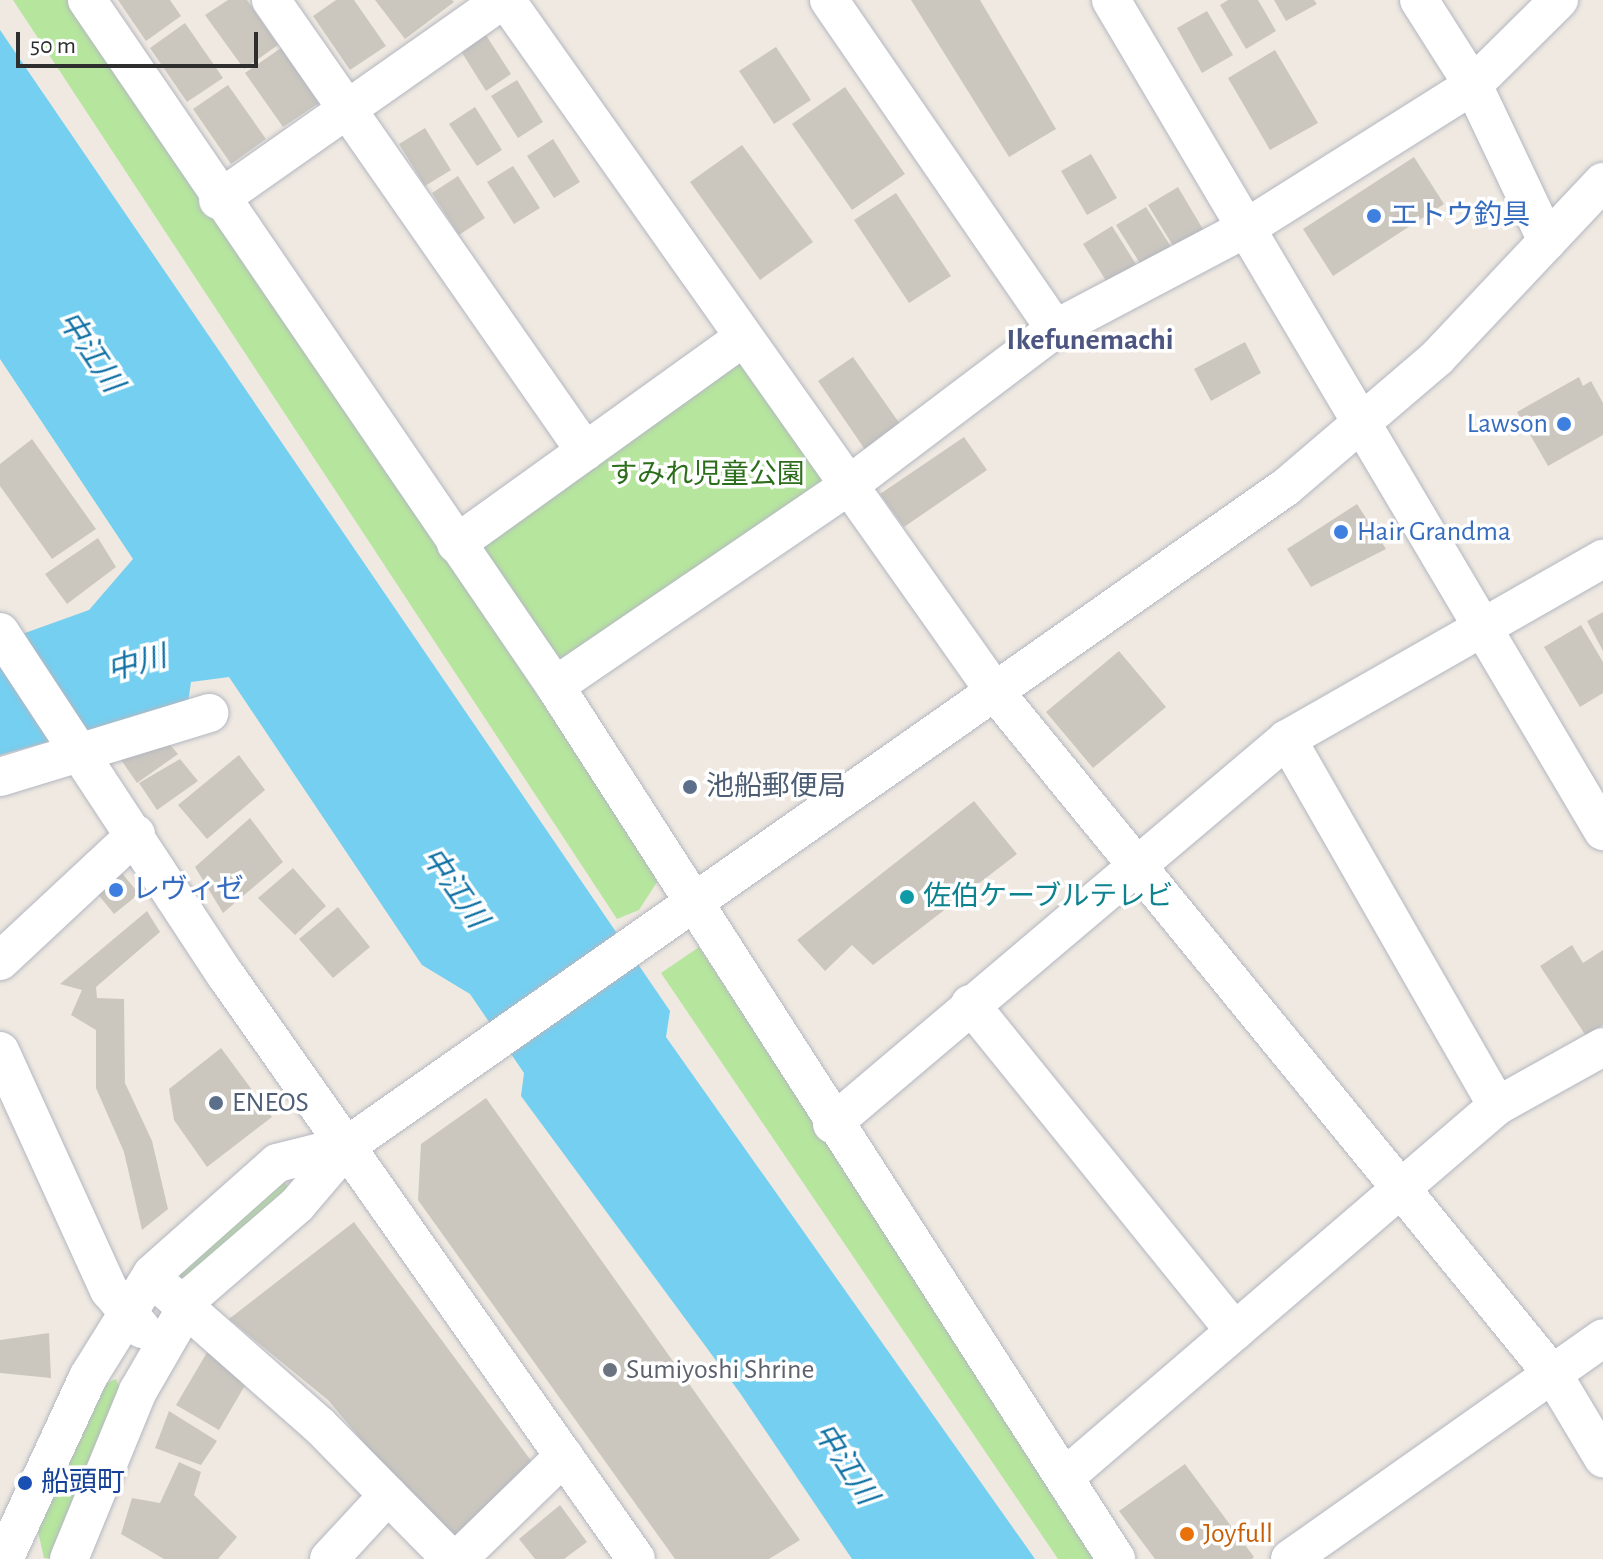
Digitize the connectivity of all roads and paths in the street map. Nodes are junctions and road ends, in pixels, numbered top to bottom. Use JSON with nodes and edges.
{"nodes":[{"id":1,"x":87,"y":0,"type":"edge"},
{"id":2,"x":271,"y":0,"type":"edge"},
{"id":3,"x":504,"y":0,"type":"edge"},
{"id":4,"x":829,"y":0,"type":"edge"},
{"id":5,"x":1111,"y":0,"type":"edge"},
{"id":6,"x":1419,"y":0,"type":"edge"},
{"id":7,"x":1559,"y":0,"type":"edge"},
{"id":8,"x":1473,"y":85,"type":"junction"},
{"id":9,"x":347,"y":110,"type":"junction"},
{"id":10,"x":1603,"y":182,"type":"edge"},
{"id":11,"x":218,"y":200,"type":"junction"},
{"id":12,"x":1243,"y":230,"type":"junction"},
{"id":13,"x":1547,"y":241,"type":"junction"},
{"id":14,"x":1055,"y":329,"type":"junction"},
{"id":15,"x":741,"y":339,"type":"junction"},
{"id":16,"x":1365,"y":423,"type":"junction"},
{"id":17,"x":585,"y":451,"type":"junction"},
{"id":18,"x":845,"y":488,"type":"junction"},
{"id":19,"x":456,"y":544,"type":"junction"},
{"id":20,"x":1603,"y":559,"type":"edge"},
{"id":21,"x":1485,"y":627,"type":"junction"},
{"id":22,"x":1,"y":634,"type":"edge"},
{"id":23,"x":555,"y":686,"type":"junction"},
{"id":24,"x":995,"y":692,"type":"junction"},
{"id":25,"x":209,"y":713,"type":"dead end"},
{"id":26,"x":1287,"y":739,"type":"junction"},
{"id":27,"x":75,"y":746,"type":"junction"},
{"id":28,"x":0,"y":777,"type":"edge"},
{"id":29,"x":1603,"y":831,"type":"edge"},
{"id":30,"x":136,"y":834,"type":"junction"},
{"id":31,"x":1131,"y":865,"type":"junction"},
{"id":32,"x":690,"y":903,"type":"junction"},
{"id":33,"x":0,"y":961,"type":"edge"},
{"id":34,"x":970,"y":1004,"type":"junction"},
{"id":35,"x":1603,"y":1047,"type":"edge"},
{"id":36,"x":0,"y":1051,"type":"edge"},
{"id":37,"x":1497,"y":1106,"type":"junction"},
{"id":38,"x":832,"y":1124,"type":"junction"},
{"id":39,"x":348,"y":1145,"type":"junction"},
{"id":40,"x":1403,"y":1192,"type":"junction"},
{"id":41,"x":152,"y":1274,"type":"junction"},
{"id":42,"x":184,"y":1311,"type":"junction"},
{"id":43,"x":127,"y":1314,"type":"junction"},
{"id":44,"x":1235,"y":1331,"type":"junction"},
{"id":45,"x":1603,"y":1338,"type":"edge"},
{"id":46,"x":163,"y":1348,"type":"junction"},
{"id":47,"x":1554,"y":1376,"type":"junction"},
{"id":48,"x":564,"y":1456,"type":"junction"},
{"id":49,"x":1603,"y":1458,"type":"edge"},
{"id":50,"x":1066,"y":1476,"type":"junction"},
{"id":51,"x":388,"y":1495,"type":"junction"},
{"id":52,"x":1314,"y":1552,"type":"edge"},
{"id":53,"x":4,"y":1559,"type":"edge"},
{"id":54,"x":69,"y":1559,"type":"edge"},
{"id":55,"x":329,"y":1559,"type":"edge"},
{"id":56,"x":451,"y":1559,"type":"edge"},
{"id":57,"x":458,"y":1559,"type":"edge"},
{"id":58,"x":636,"y":1559,"type":"edge"},
{"id":59,"x":1116,"y":1559,"type":"edge"}],
"edges":[{"from":1,"to":11,"type":"street"},
{"from":2,"to":9,"type":"street"},
{"from":3,"to":9,"type":"street"},
{"from":3,"to":15,"type":"street"},
{"from":4,"to":14,"type":"street"},
{"from":5,"to":12,"type":"street"},
{"from":6,"to":8,"type":"street"},
{"from":7,"to":8,"type":"street"},
{"from":8,"to":12,"type":"street"},
{"from":8,"to":13,"type":"street"},
{"from":9,"to":11,"type":"street"},
{"from":9,"to":17,"type":"street"},
{"from":10,"to":13,"type":"street"},
{"from":11,"to":19,"type":"street"},
{"from":12,"to":14,"type":"street"},
{"from":12,"to":16,"type":"street"},
{"from":13,"to":16,"type":"street"},
{"from":14,"to":18,"type":"street"},
{"from":15,"to":17,"type":"street"},
{"from":15,"to":18,"type":"street"},
{"from":16,"to":21,"type":"street"},
{"from":16,"to":24,"type":"street"},
{"from":17,"to":19,"type":"street"},
{"from":18,"to":23,"type":"street"},
{"from":18,"to":24,"type":"street"},
{"from":19,"to":23,"type":"street"},
{"from":20,"to":21,"type":"street"},
{"from":21,"to":26,"type":"street"},
{"from":21,"to":29,"type":"street"},
{"from":22,"to":27,"type":"street"},
{"from":23,"to":32,"type":"street"},
{"from":24,"to":31,"type":"street"},
{"from":24,"to":32,"type":"street"},
{"from":25,"to":27,"type":"street"},
{"from":26,"to":31,"type":"street"},
{"from":26,"to":37,"type":"street"},
{"from":27,"to":28,"type":"street"},
{"from":27,"to":30,"type":"street"},
{"from":30,"to":33,"type":"street"},
{"from":30,"to":39,"type":"street"},
{"from":31,"to":34,"type":"street"},
{"from":31,"to":40,"type":"street"},
{"from":32,"to":38,"type":"street"},
{"from":32,"to":39,"type":"street"},
{"from":34,"to":38,"type":"street"},
{"from":34,"to":44,"type":"street"},
{"from":35,"to":37,"type":"street"},
{"from":36,"to":43,"type":"street"},
{"from":37,"to":40,"type":"street"},
{"from":38,"to":50,"type":"street"},
{"from":39,"to":41,"type":"street"},
{"from":39,"to":42,"type":"street"},
{"from":39,"to":48,"type":"street"},
{"from":40,"to":44,"type":"street"},
{"from":40,"to":47,"type":"street"},
{"from":41,"to":42,"type":"street"},
{"from":41,"to":43,"type":"street"},
{"from":42,"to":46,"type":"street"},
{"from":42,"to":51,"type":"street"},
{"from":43,"to":46,"type":"street"},
{"from":43,"to":53,"type":"street"},
{"from":44,"to":50,"type":"street"},
{"from":45,"to":47,"type":"street"},
{"from":46,"to":54,"type":"street"},
{"from":47,"to":49,"type":"street"},
{"from":47,"to":52,"type":"street"},
{"from":48,"to":57,"type":"street"},
{"from":48,"to":58,"type":"street"},
{"from":50,"to":59,"type":"street"},
{"from":51,"to":55,"type":"street"},
{"from":51,"to":56,"type":"street"}]}
